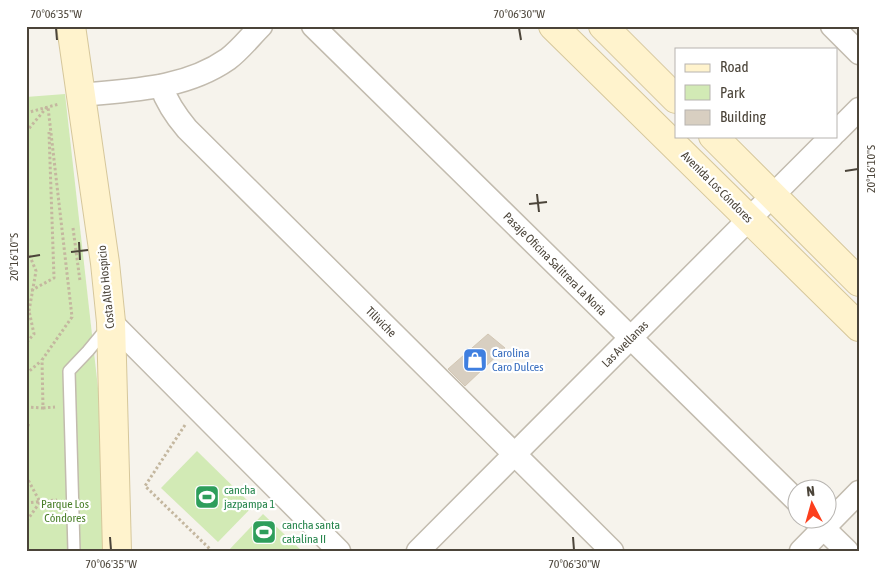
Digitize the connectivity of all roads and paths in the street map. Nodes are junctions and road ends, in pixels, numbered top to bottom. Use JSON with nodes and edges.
{"nodes":[{"id":1,"x":71,"y":26,"type":"edge"},
{"id":2,"x":261,"y":26,"type":"edge"},
{"id":3,"x":313,"y":26,"type":"edge"},
{"id":4,"x":553,"y":26,"type":"edge"},
{"id":5,"x":603,"y":26,"type":"edge"},
{"id":6,"x":832,"y":26,"type":"edge"},
{"id":7,"x":859,"y":53,"type":"edge"},
{"id":8,"x":161,"y":86,"type":"junction"},
{"id":9,"x":81,"y":95,"type":"junction"},
{"id":10,"x":675,"y":98,"type":"edge"},
{"id":11,"x":48,"y":107,"type":"junction"},
{"id":12,"x":859,"y":109,"type":"edge"},
{"id":13,"x":26,"y":113,"type":"edge"},
{"id":14,"x":838,"y":130,"type":"edge"},
{"id":15,"x":26,"y":132,"type":"edge"},
{"id":16,"x":715,"y":138,"type":"edge"},
{"id":17,"x":830,"y":138,"type":"edge"},
{"id":18,"x":773,"y":196,"type":"junction"},
{"id":19,"x":750,"y":219,"type":"junction"},
{"id":20,"x":72,"y":223,"type":"dead end"},
{"id":21,"x":26,"y":252,"type":"edge"},
{"id":22,"x":80,"y":282,"type":"dead end"},
{"id":23,"x":859,"y":282,"type":"edge"},
{"id":24,"x":32,"y":290,"type":"junction"},
{"id":25,"x":26,"y":291,"type":"edge"},
{"id":26,"x":28,"y":312,"type":"edge"},
{"id":27,"x":111,"y":322,"type":"junction"},
{"id":28,"x":859,"y":326,"type":"edge"},
{"id":29,"x":630,"y":338,"type":"junction"},
{"id":30,"x":26,"y":343,"type":"edge"},
{"id":31,"x":42,"y":360,"type":"junction"},
{"id":32,"x":26,"y":373,"type":"edge"},
{"id":33,"x":26,"y":407,"type":"edge"},
{"id":34,"x":196,"y":408,"type":"junction"},
{"id":35,"x":26,"y":422,"type":"edge"},
{"id":36,"x":26,"y":432,"type":"edge"},
{"id":37,"x":514,"y":454,"type":"junction"},
{"id":38,"x":26,"y":476,"type":"edge"},
{"id":39,"x":788,"y":492,"type":"edge"},
{"id":40,"x":859,"y":492,"type":"edge"},
{"id":41,"x":73,"y":499,"type":"junction"},
{"id":42,"x":40,"y":502,"type":"junction"},
{"id":43,"x":26,"y":503,"type":"edge"},
{"id":44,"x":838,"y":509,"type":"edge"},
{"id":45,"x":26,"y":522,"type":"edge"},
{"id":46,"x":815,"y":530,"type":"edge"},
{"id":47,"x":825,"y":530,"type":"edge"},
{"id":48,"x":74,"y":551,"type":"edge"},
{"id":49,"x":117,"y":551,"type":"edge"},
{"id":50,"x":212,"y":551,"type":"edge"},
{"id":51,"x":339,"y":551,"type":"edge"},
{"id":52,"x":418,"y":551,"type":"edge"},
{"id":53,"x":612,"y":551,"type":"edge"},
{"id":54,"x":801,"y":551,"type":"edge"},
{"id":55,"x":847,"y":551,"type":"edge"}],
"edges":[{"from":1,"to":9,"type":"street","name":"Costa Alto Hospicio"},
{"from":2,"to":8,"type":"street"},
{"from":3,"to":29,"type":"street","name":"Pasaje Oficina Salitrera La Noria"},
{"from":4,"to":19,"type":"street","name":"Avenida Los Cóndores"},
{"from":5,"to":10,"type":"street"},
{"from":6,"to":7,"type":"street"},
{"from":8,"to":9,"type":"street"},
{"from":8,"to":37,"type":"street","name":"Tiliviche"},
{"from":9,"to":11,"type":"path"},
{"from":9,"to":27,"type":"street","name":"Costa Alto Hospicio"},
{"from":11,"to":13,"type":"path"},
{"from":11,"to":15,"type":"path"},
{"from":11,"to":24,"type":"path"},
{"from":11,"to":31,"type":"path"},
{"from":12,"to":14,"type":"street"},
{"from":16,"to":18,"type":"street"},
{"from":17,"to":18,"type":"street","name":"Las Avellanas"},
{"from":18,"to":19,"type":"street","name":"Las Avellanas"},
{"from":18,"to":23,"type":"street"},
{"from":19,"to":28,"type":"street","name":"Avenida Los Cóndores"},
{"from":19,"to":29,"type":"street","name":"Las Avellanas"},
{"from":20,"to":22,"type":"path"},
{"from":21,"to":24,"type":"path"},
{"from":24,"to":25,"type":"path"},
{"from":24,"to":26,"type":"path"},
{"from":26,"to":30,"type":"path"},
{"from":27,"to":34,"type":"street"},
{"from":27,"to":41,"type":"lane"},
{"from":27,"to":49,"type":"street","name":"Costa Alto Hospicio"},
{"from":29,"to":37,"type":"street","name":"Las Avellanas"},
{"from":29,"to":39,"type":"street","name":"Pasaje Oficina Salitrera La Noria"},
{"from":31,"to":32,"type":"path"},
{"from":31,"to":33,"type":"path"},
{"from":34,"to":50,"type":"path"},
{"from":34,"to":51,"type":"street"},
{"from":35,"to":36,"type":"path"},
{"from":37,"to":52,"type":"street","name":"Las Avellanas"},
{"from":37,"to":53,"type":"street","name":"Tiliviche"},
{"from":38,"to":42,"type":"path"},
{"from":40,"to":44,"type":"street"},
{"from":41,"to":42,"type":"path"},
{"from":41,"to":48,"type":"lane"},
{"from":42,"to":43,"type":"path"},
{"from":42,"to":45,"type":"path"},
{"from":46,"to":54,"type":"street"},
{"from":47,"to":55,"type":"street"}]}
